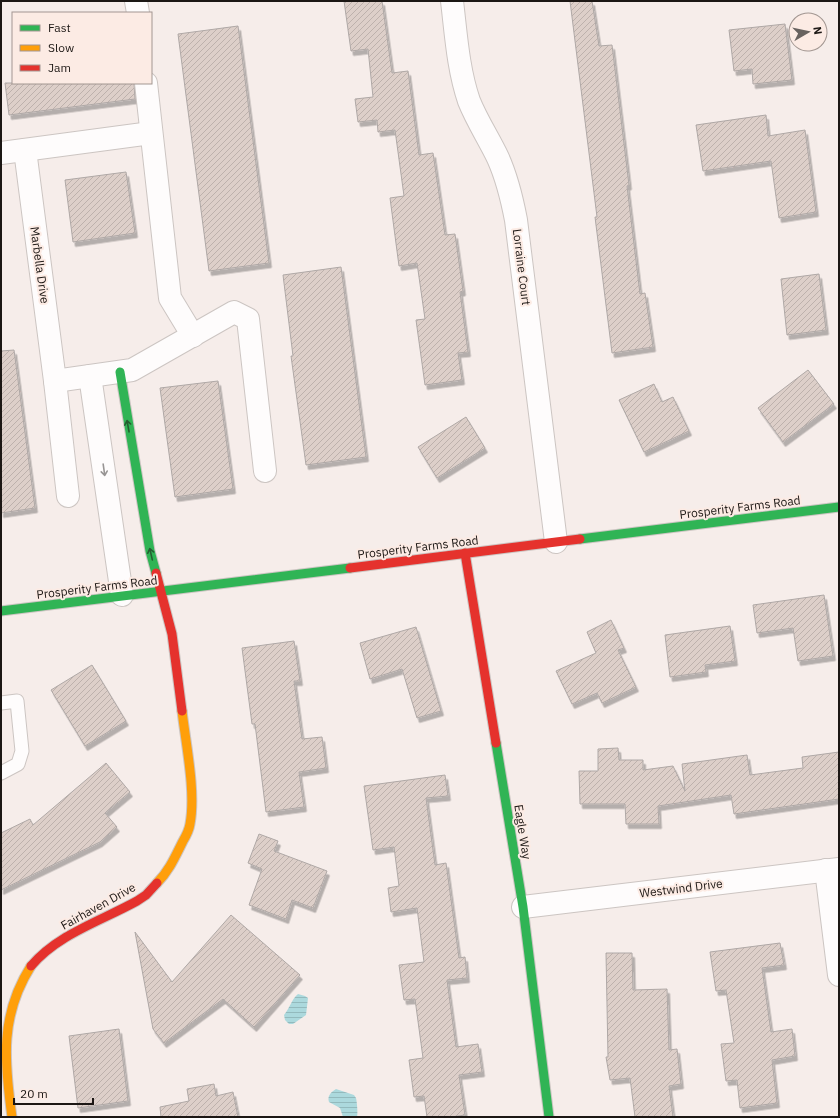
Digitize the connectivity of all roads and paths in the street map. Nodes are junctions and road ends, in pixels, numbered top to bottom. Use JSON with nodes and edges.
{"nodes":[{"id":1,"x":136,"y":1,"type":"edge"},
{"id":2,"x":452,"y":1,"type":"edge"},
{"id":3,"x":138,"y":12,"type":"edge"},
{"id":4,"x":146,"y":84,"type":"edge"},
{"id":5,"x":151,"y":133,"type":"junction"},
{"id":6,"x":25,"y":150,"type":"junction"},
{"id":7,"x":1,"y":153,"type":"edge"},
{"id":8,"x":193,"y":336,"type":"junction"},
{"id":9,"x":120,"y":372,"type":"junction"},
{"id":10,"x":90,"y":376,"type":"junction"},
{"id":11,"x":55,"y":381,"type":"junction"},
{"id":12,"x":265,"y":471,"type":"dead end"},
{"id":13,"x":68,"y":496,"type":"dead end"},
{"id":14,"x":839,"y":507,"type":"edge"},
{"id":15,"x":556,"y":542,"type":"junction"},
{"id":16,"x":465,"y":553,"type":"junction"},
{"id":17,"x":161,"y":592,"type":"junction"},
{"id":18,"x":122,"y":595,"type":"junction"},
{"id":19,"x":1,"y":610,"type":"edge"},
{"id":20,"x":1,"y":703,"type":"edge"},
{"id":21,"x":1,"y":773,"type":"edge"},
{"id":22,"x":833,"y":869,"type":"edge"},
{"id":23,"x":523,"y":908,"type":"junction"},
{"id":24,"x":839,"y":974,"type":"edge"},
{"id":25,"x":12,"y":1117,"type":"edge"},
{"id":26,"x":549,"y":1117,"type":"edge"}],
"edges":[{"from":1,"to":3,"type":"street"},
{"from":2,"to":15,"type":"street","name":"Lorraine Court"},
{"from":4,"to":5,"type":"street"},
{"from":5,"to":6,"type":"street"},
{"from":5,"to":8,"type":"street"},
{"from":6,"to":7,"type":"street"},
{"from":6,"to":11,"type":"street","name":"Marbella Drive"},
{"from":8,"to":9,"type":"street"},
{"from":8,"to":12,"type":"street"},
{"from":9,"to":10,"type":"street"},
{"from":17,"to":9,"type":"street","one_way":true},
{"from":10,"to":11,"type":"street"},
{"from":10,"to":18,"type":"street","one_way":true},
{"from":11,"to":13,"type":"street","name":"Marbella Drive"},
{"from":14,"to":15,"type":"street","name":"Prosperity Farms Road"},
{"from":15,"to":16,"type":"street","name":"Prosperity Farms Road"},
{"from":16,"to":17,"type":"street","name":"Prosperity Farms Road"},
{"from":16,"to":23,"type":"street","name":"Eagle Way"},
{"from":17,"to":18,"type":"street","name":"Prosperity Farms Road"},
{"from":17,"to":25,"type":"street","name":"Fairhaven Drive"},
{"from":18,"to":19,"type":"street","name":"Prosperity Farms Road"},
{"from":20,"to":21,"type":"lane"},
{"from":22,"to":23,"type":"street","name":"Westwind Drive"},
{"from":22,"to":24,"type":"street"},
{"from":23,"to":26,"type":"street","name":"Eagle Way"}]}
